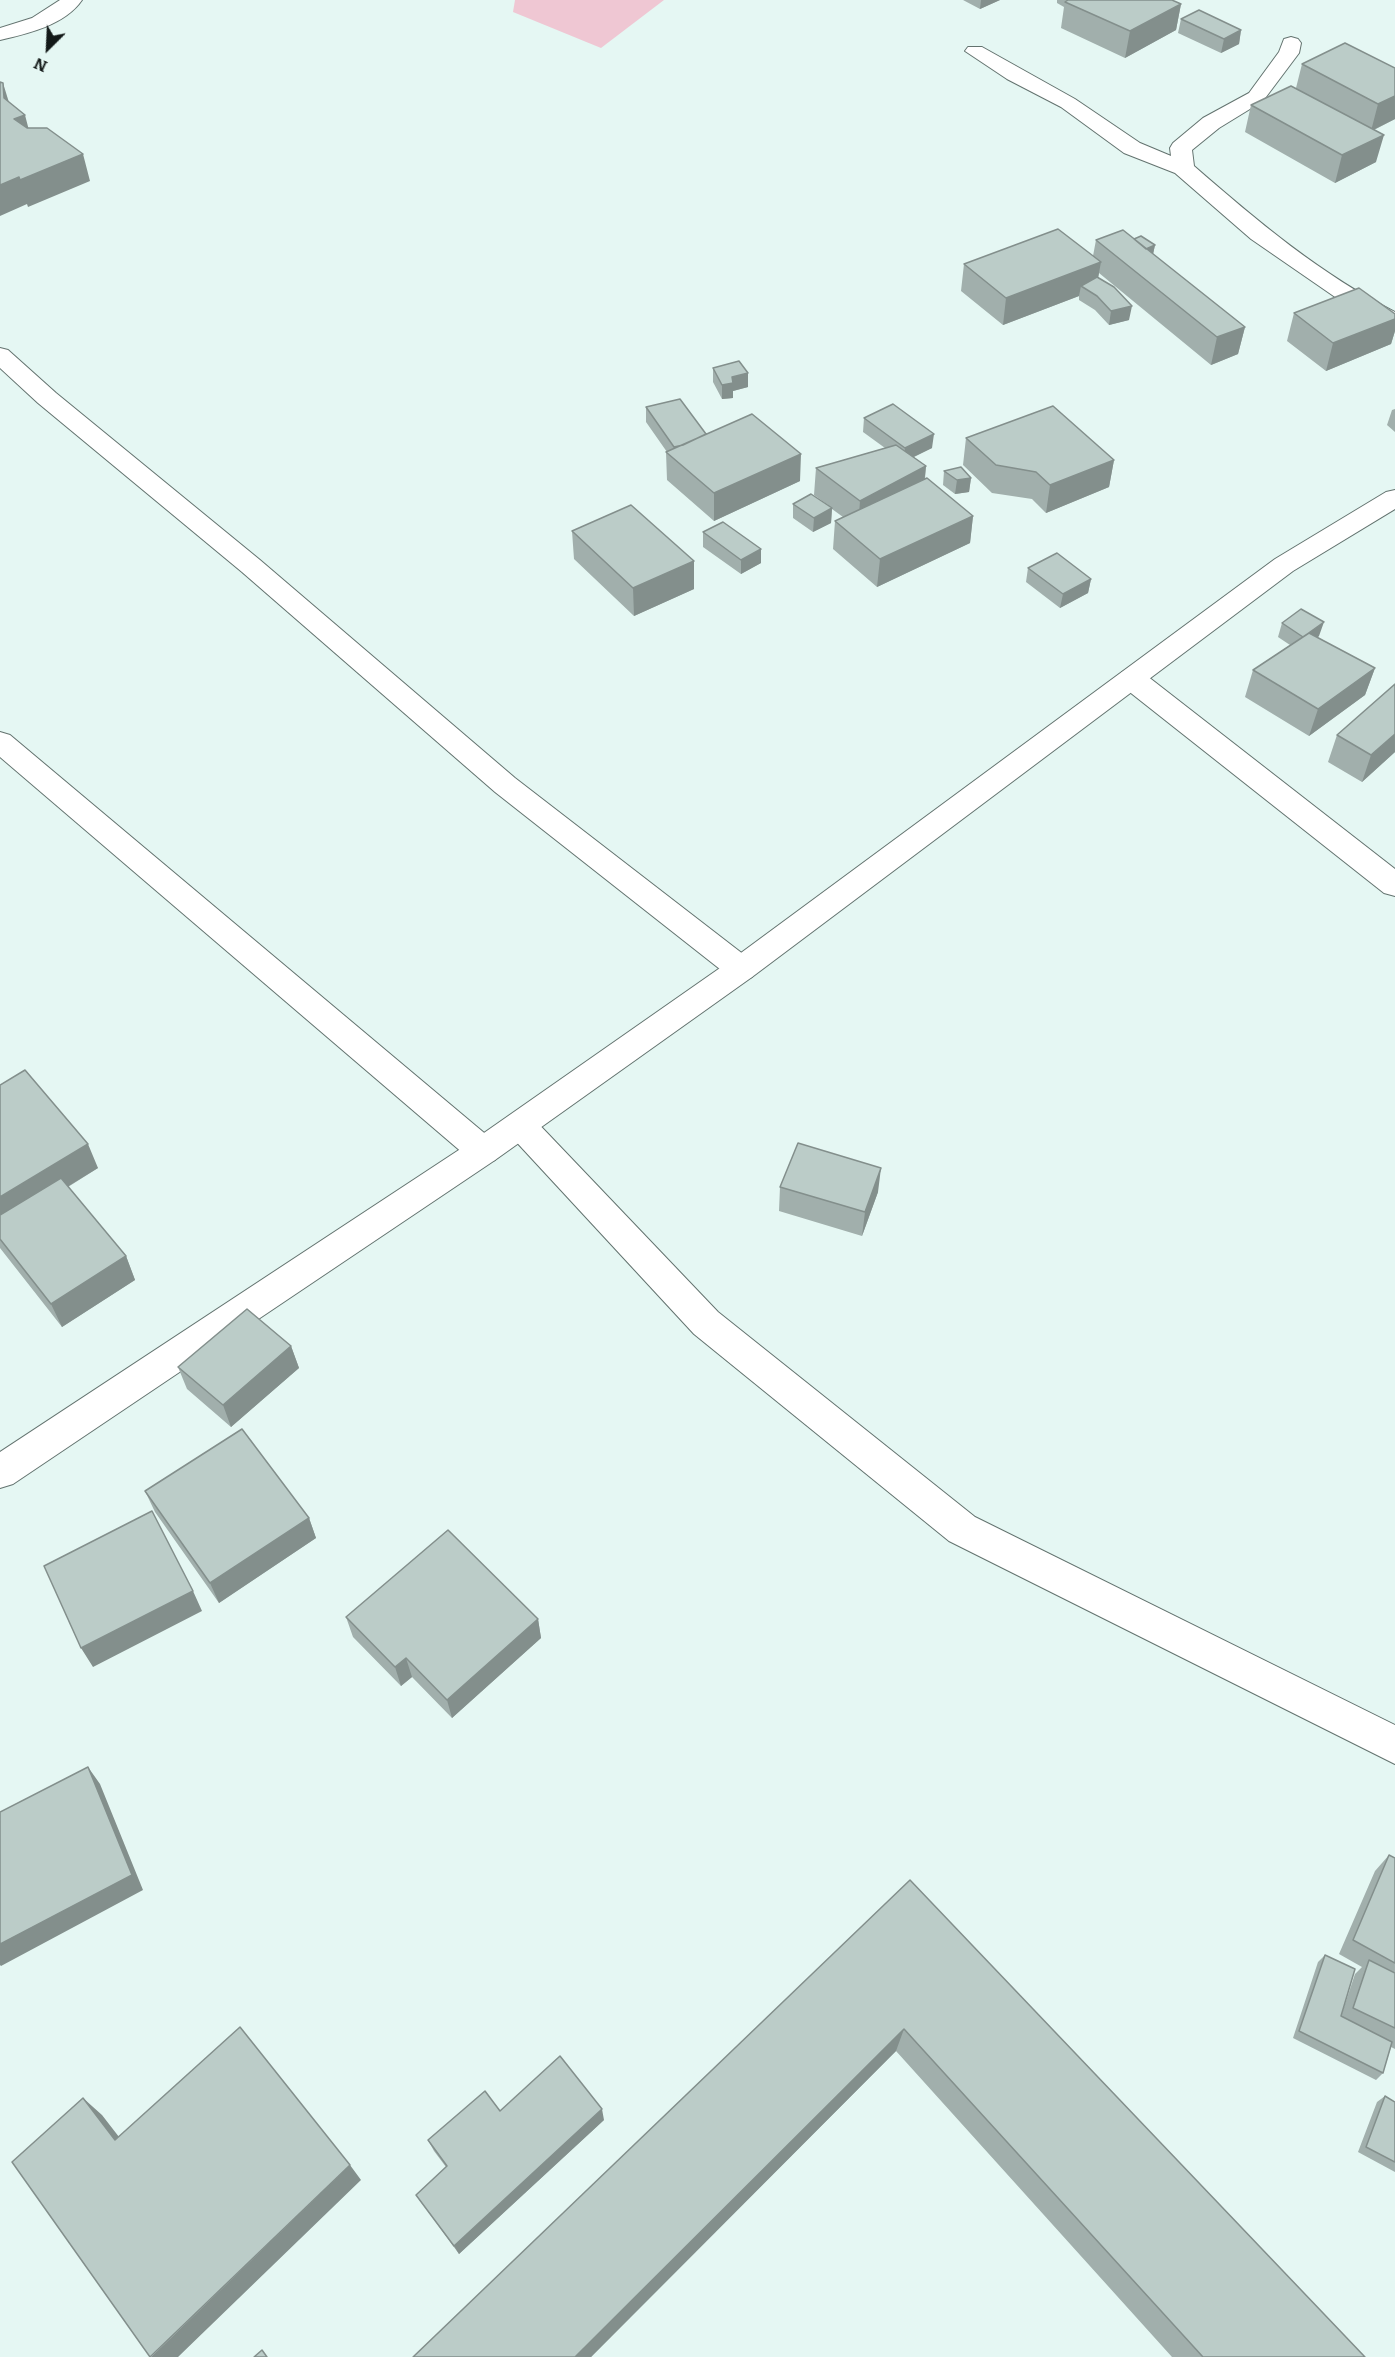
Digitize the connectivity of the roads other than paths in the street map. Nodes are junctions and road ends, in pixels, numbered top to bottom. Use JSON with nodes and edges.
{"nodes":[{"id":1,"x":72,"y":0,"type":"edge"},
{"id":2,"x":0,"y":34,"type":"edge"},
{"id":3,"x":1291,"y":43,"type":"dead end"},
{"id":4,"x":975,"y":51,"type":"dead end"},
{"id":5,"x":1183,"y":168,"type":"junction"},
{"id":6,"x":1395,"y":321,"type":"edge"},
{"id":7,"x":0,"y":355,"type":"edge"},
{"id":8,"x":1395,"y":498,"type":"edge"},
{"id":9,"x":1132,"y":679,"type":"junction"},
{"id":10,"x":0,"y":742,"type":"edge"},
{"id":11,"x":1395,"y":885,"type":"edge"},
{"id":12,"x":741,"y":969,"type":"junction"},
{"id":13,"x":520,"y":1125,"type":"junction"},
{"id":14,"x":483,"y":1151,"type":"junction"},
{"id":15,"x":0,"y":1472,"type":"edge"},
{"id":16,"x":1395,"y":1744,"type":"edge"}],
"edges":[{"from":1,"to":2,"type":"street"},
{"from":3,"to":5,"type":"street"},
{"from":4,"to":5,"type":"street"},
{"from":5,"to":6,"type":"street"},
{"from":7,"to":12,"type":"street"},
{"from":8,"to":9,"type":"street"},
{"from":9,"to":11,"type":"street"},
{"from":9,"to":12,"type":"street"},
{"from":10,"to":14,"type":"street"},
{"from":12,"to":13,"type":"street"},
{"from":13,"to":14,"type":"street"},
{"from":13,"to":16,"type":"street"},
{"from":14,"to":15,"type":"street"}]}
